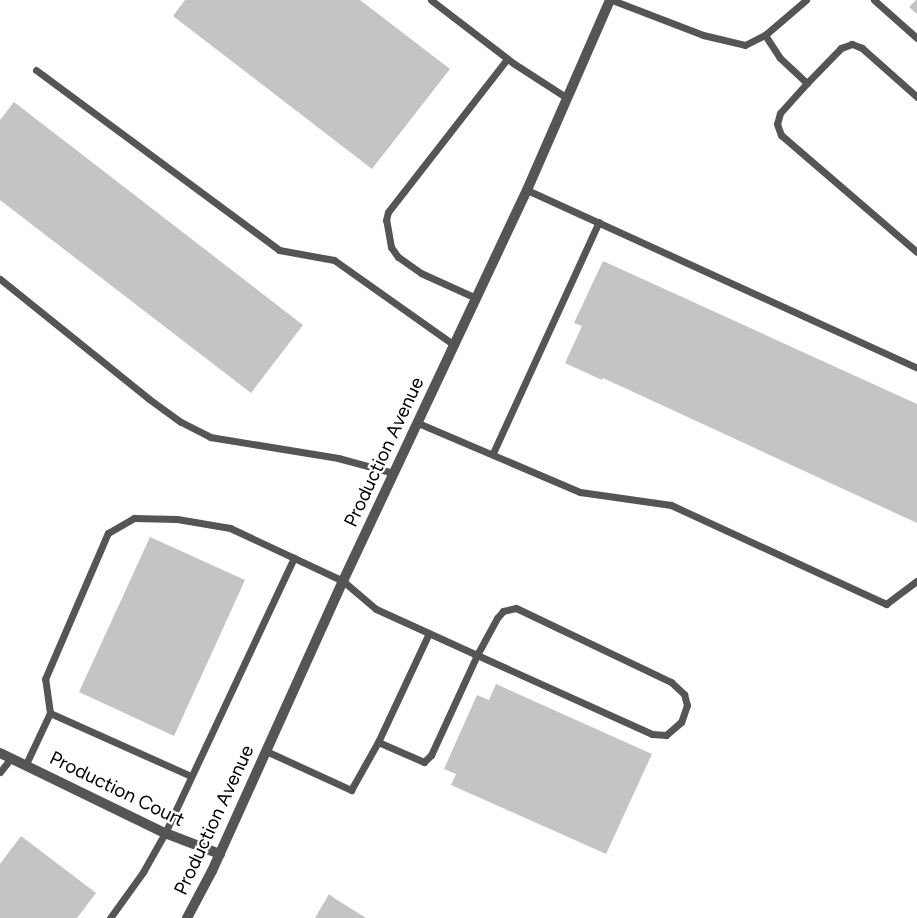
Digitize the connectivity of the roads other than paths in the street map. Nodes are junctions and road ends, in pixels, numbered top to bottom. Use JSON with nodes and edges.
{"nodes":[{"id":1,"x":432,"y":0,"type":"edge"},
{"id":2,"x":611,"y":0,"type":"edge"},
{"id":3,"x":806,"y":0,"type":"edge"},
{"id":4,"x":874,"y":0,"type":"edge"},
{"id":5,"x":765,"y":35,"type":"junction"},
{"id":6,"x":917,"y":38,"type":"edge"},
{"id":7,"x":508,"y":59,"type":"junction"},
{"id":8,"x":36,"y":70,"type":"dead end"},
{"id":9,"x":807,"y":83,"type":"junction"},
{"id":10,"x":917,"y":97,"type":"edge"},
{"id":11,"x":567,"y":98,"type":"junction"},
{"id":12,"x":527,"y":190,"type":"junction"},
{"id":13,"x":599,"y":222,"type":"junction"},
{"id":14,"x":917,"y":252,"type":"edge"},
{"id":15,"x":0,"y":279,"type":"edge"},
{"id":16,"x":476,"y":298,"type":"junction"},
{"id":17,"x":454,"y":345,"type":"junction"},
{"id":18,"x":917,"y":368,"type":"edge"},
{"id":19,"x":418,"y":423,"type":"junction"},
{"id":20,"x":493,"y":453,"type":"junction"},
{"id":21,"x":394,"y":473,"type":"junction"},
{"id":22,"x":294,"y":558,"type":"junction"},
{"id":23,"x":343,"y":581,"type":"junction"},
{"id":24,"x":917,"y":581,"type":"edge"},
{"id":25,"x":428,"y":633,"type":"junction"},
{"id":26,"x":477,"y":655,"type":"junction"},
{"id":27,"x":50,"y":713,"type":"junction"},
{"id":28,"x":378,"y":742,"type":"junction"},
{"id":29,"x":266,"y":751,"type":"junction"},
{"id":30,"x":0,"y":753,"type":"edge"},
{"id":31,"x":11,"y":758,"type":"junction"},
{"id":32,"x":26,"y":764,"type":"junction"},
{"id":33,"x":0,"y":772,"type":"edge"},
{"id":34,"x":191,"y":776,"type":"junction"},
{"id":35,"x":165,"y":833,"type":"junction"},
{"id":36,"x":220,"y":854,"type":"junction"},
{"id":37,"x":110,"y":918,"type":"edge"},
{"id":38,"x":187,"y":918,"type":"edge"}],
"edges":[{"from":1,"to":7,"type":"lane"},
{"from":2,"to":5,"type":"lane"},
{"from":2,"to":11,"type":"street","name":"Production Avenue"},
{"from":3,"to":5,"type":"lane"},
{"from":4,"to":6,"type":"lane"},
{"from":5,"to":9,"type":"lane"},
{"from":7,"to":11,"type":"lane"},
{"from":7,"to":16,"type":"lane"},
{"from":8,"to":17,"type":"lane"},
{"from":9,"to":10,"type":"lane"},
{"from":9,"to":14,"type":"lane"},
{"from":11,"to":12,"type":"street","name":"Production Avenue"},
{"from":12,"to":13,"type":"lane"},
{"from":12,"to":16,"type":"street","name":"Production Avenue"},
{"from":13,"to":18,"type":"lane"},
{"from":13,"to":20,"type":"lane"},
{"from":15,"to":21,"type":"lane"},
{"from":16,"to":17,"type":"street","name":"Production Avenue"},
{"from":17,"to":19,"type":"street","name":"Production Avenue"},
{"from":19,"to":20,"type":"lane"},
{"from":19,"to":21,"type":"street","name":"Production Avenue"},
{"from":20,"to":24,"type":"lane"},
{"from":21,"to":23,"type":"street","name":"Production Avenue"},
{"from":22,"to":23,"type":"lane"},
{"from":22,"to":27,"type":"lane"},
{"from":22,"to":34,"type":"lane"},
{"from":23,"to":25,"type":"lane"},
{"from":23,"to":29,"type":"street","name":"Production Avenue"},
{"from":25,"to":26,"type":"lane"},
{"from":25,"to":28,"type":"lane"},
{"from":26,"to":26,"type":"lane"},
{"from":26,"to":28,"type":"lane"},
{"from":27,"to":32,"type":"lane"},
{"from":27,"to":34,"type":"lane"},
{"from":28,"to":29,"type":"lane"},
{"from":29,"to":36,"type":"street","name":"Production Avenue"},
{"from":30,"to":31,"type":"street","name":"Production Court"},
{"from":31,"to":32,"type":"street","name":"Production Court"},
{"from":31,"to":33,"type":"lane"},
{"from":32,"to":35,"type":"street","name":"Production Court"},
{"from":34,"to":35,"type":"lane"},
{"from":35,"to":36,"type":"street","name":"Production Court"},
{"from":35,"to":37,"type":"lane"},
{"from":36,"to":38,"type":"street","name":"Production Avenue"}]}
